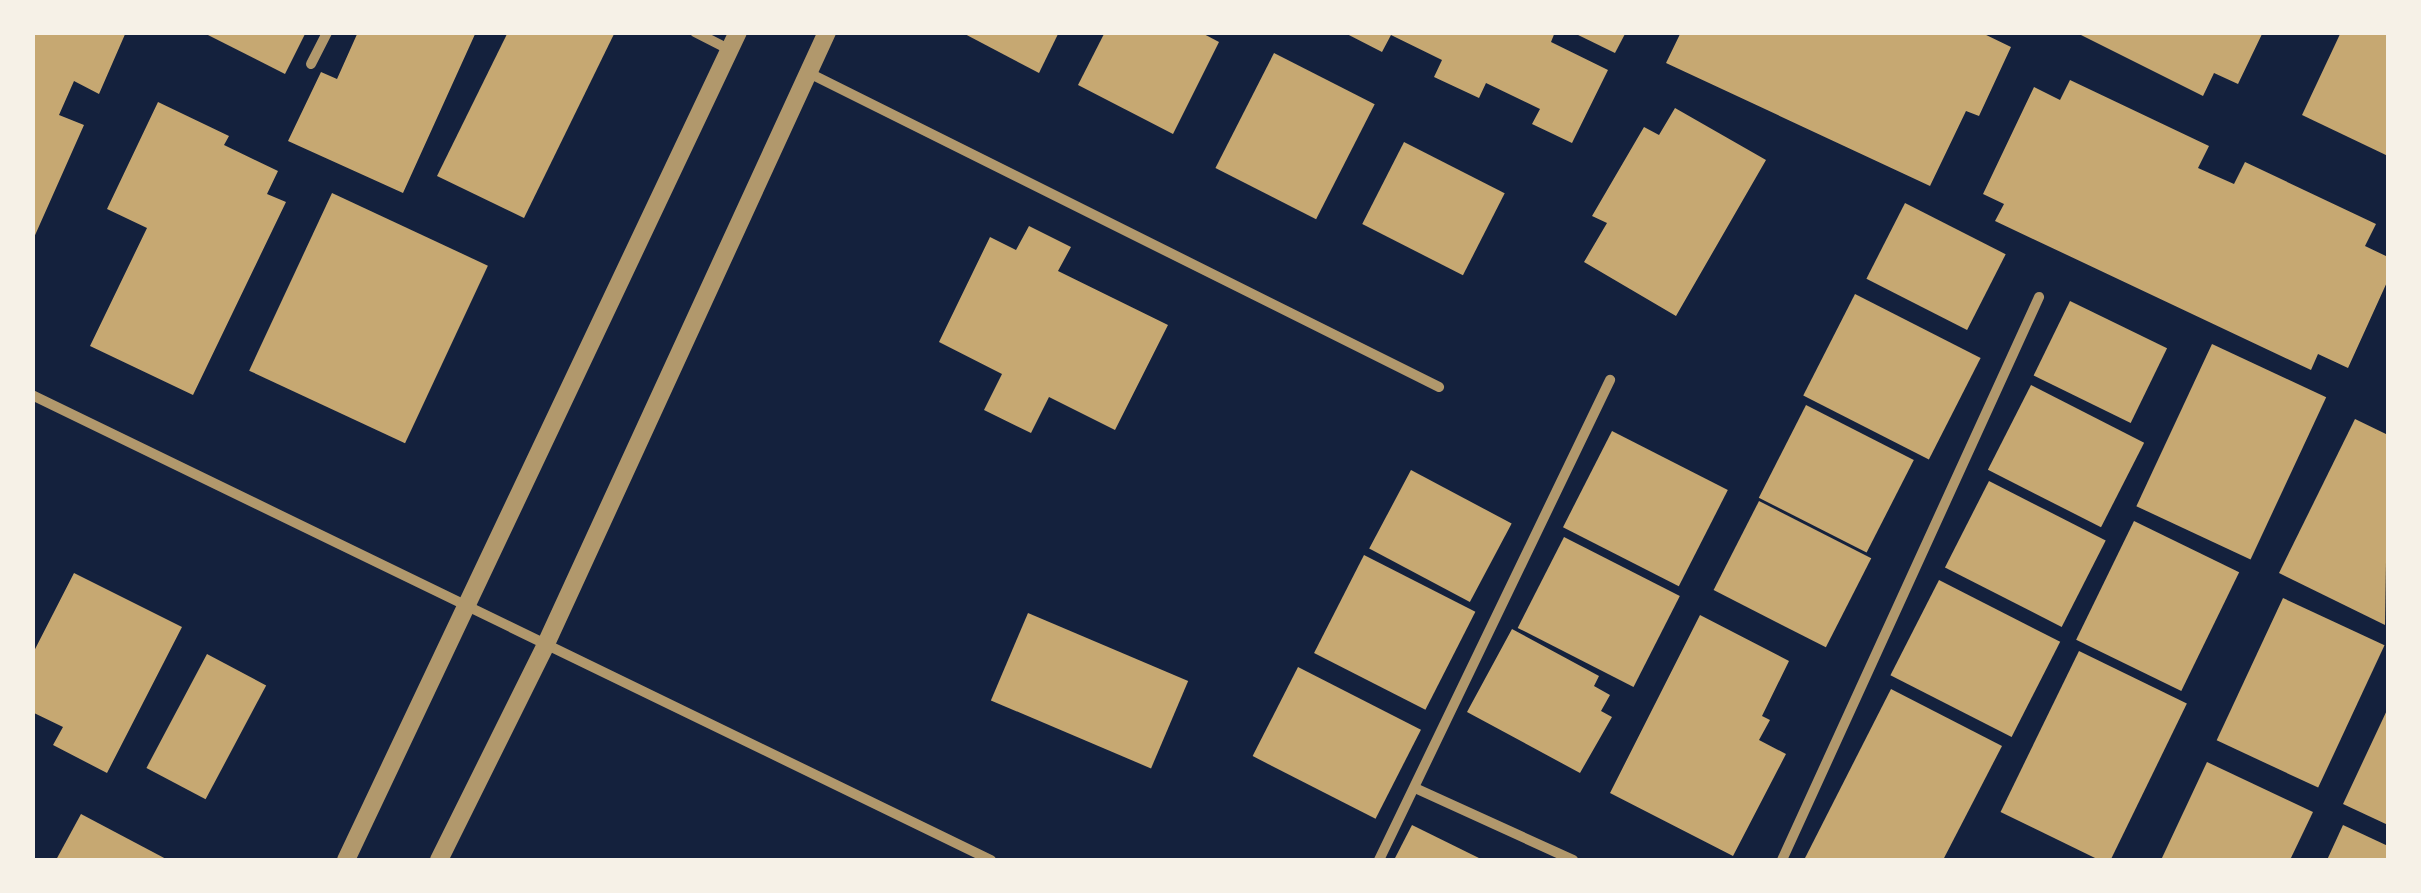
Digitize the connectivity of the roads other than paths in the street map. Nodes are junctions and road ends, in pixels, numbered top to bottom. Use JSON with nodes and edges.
{"nodes":[{"id":1,"x":326,"y":32,"type":"edge"},
{"id":2,"x":695,"y":32,"type":"edge"},
{"id":3,"x":827,"y":32,"type":"edge"},
{"id":4,"x":734,"y":41,"type":"edge"},
{"id":5,"x":310,"y":64,"type":"dead end"},
{"id":6,"x":808,"y":73,"type":"junction"},
{"id":7,"x":2039,"y":297,"type":"dead end"},
{"id":8,"x":1610,"y":380,"type":"dead end"},
{"id":9,"x":1439,"y":387,"type":"dead end"},
{"id":10,"x":32,"y":395,"type":"edge"},
{"id":11,"x":472,"y":607,"type":"junction"},
{"id":12,"x":546,"y":646,"type":"junction"},
{"id":13,"x":1414,"y":788,"type":"junction"},
{"id":14,"x":346,"y":860,"type":"edge"},
{"id":15,"x":439,"y":860,"type":"edge"},
{"id":16,"x":991,"y":860,"type":"edge"},
{"id":17,"x":1379,"y":860,"type":"edge"},
{"id":18,"x":1573,"y":860,"type":"edge"},
{"id":19,"x":1782,"y":860,"type":"edge"}],
"edges":[{"from":1,"to":5,"type":"street"},
{"from":2,"to":4,"type":"street"},
{"from":3,"to":6,"type":"street"},
{"from":4,"to":11,"type":"street"},
{"from":6,"to":9,"type":"street"},
{"from":6,"to":12,"type":"street"},
{"from":7,"to":19,"type":"street"},
{"from":8,"to":13,"type":"street"},
{"from":10,"to":11,"type":"street"},
{"from":11,"to":12,"type":"street"},
{"from":11,"to":14,"type":"street"},
{"from":12,"to":15,"type":"street"},
{"from":12,"to":16,"type":"street"},
{"from":13,"to":17,"type":"street"},
{"from":13,"to":18,"type":"street"}]}
